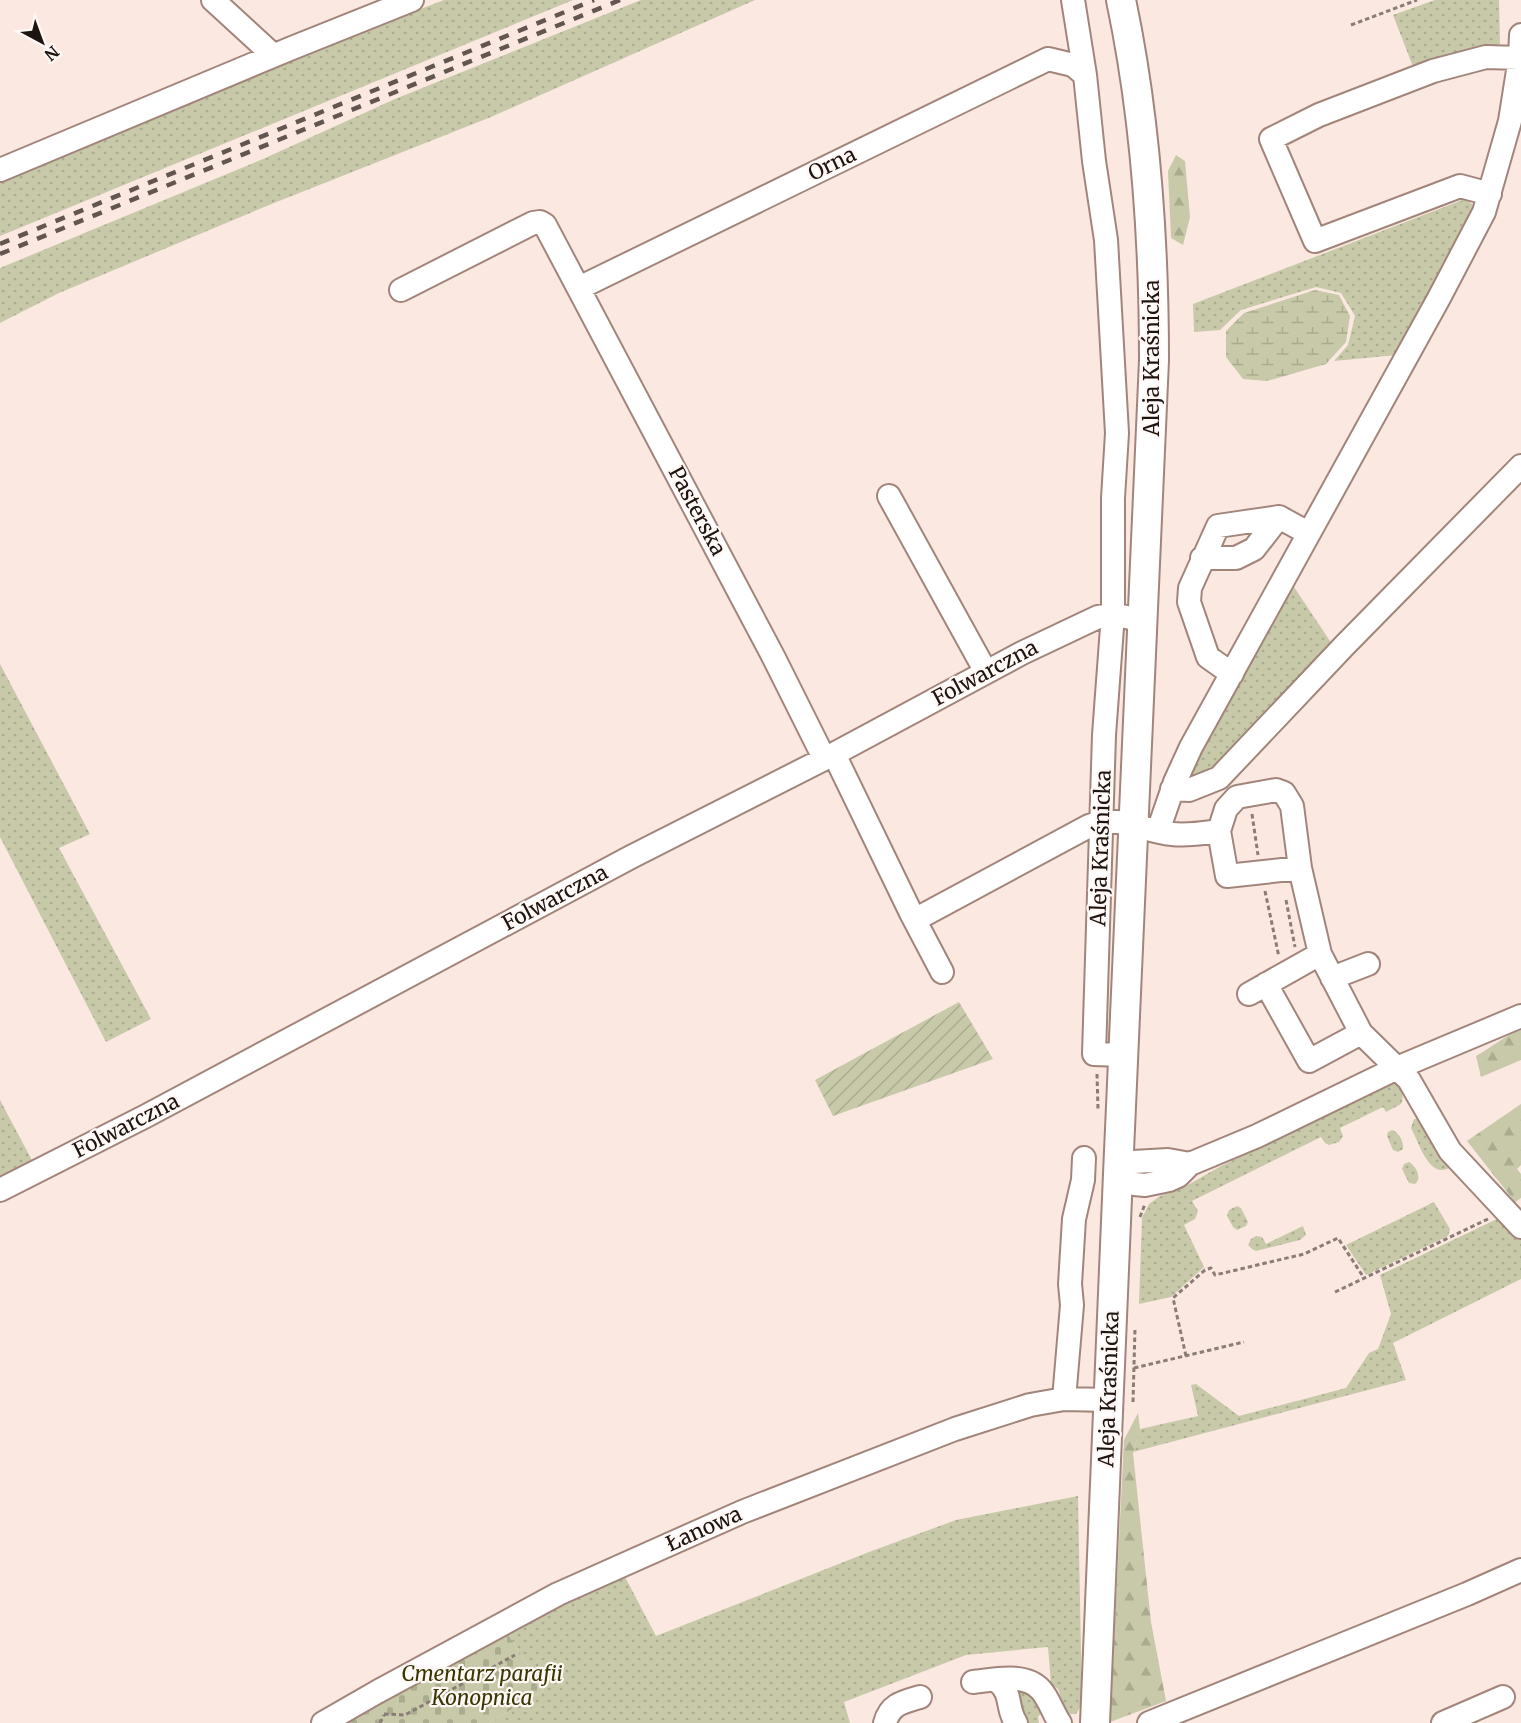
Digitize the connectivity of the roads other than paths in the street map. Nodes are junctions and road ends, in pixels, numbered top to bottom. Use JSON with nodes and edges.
{"nodes":[{"id":1,"x":213,"y":0,"type":"edge"},
{"id":2,"x":412,"y":0,"type":"edge"},
{"id":3,"x":1073,"y":0,"type":"edge"},
{"id":4,"x":1121,"y":0,"type":"edge"},
{"id":5,"x":1521,"y":34,"type":"edge"},
{"id":6,"x":273,"y":55,"type":"junction"},
{"id":7,"x":1520,"y":58,"type":"edge"},
{"id":8,"x":1085,"y":75,"type":"junction"},
{"id":9,"x":0,"y":170,"type":"edge"},
{"id":10,"x":1490,"y":194,"type":"junction"},
{"id":11,"x":579,"y":288,"type":"junction"},
{"id":12,"x":401,"y":290,"type":"dead end"},
{"id":13,"x":1521,"y":466,"type":"edge"},
{"id":14,"x":888,"y":496,"type":"dead end"},
{"id":15,"x":1279,"y":517,"type":"junction"},
{"id":16,"x":1308,"y":533,"type":"junction"},
{"id":17,"x":1202,"y":558,"type":"junction"},
{"id":18,"x":1113,"y":614,"type":"junction"},
{"id":19,"x":1144,"y":621,"type":"junction"},
{"id":20,"x":986,"y":672,"type":"junction"},
{"id":21,"x":1232,"y":674,"type":"junction"},
{"id":22,"x":829,"y":756,"type":"junction"},
{"id":23,"x":1219,"y":778,"type":"junction"},
{"id":24,"x":1173,"y":789,"type":"junction"},
{"id":25,"x":1238,"y":797,"type":"junction"},
{"id":26,"x":1102,"y":821,"type":"junction"},
{"id":27,"x":1146,"y":828,"type":"junction"},
{"id":28,"x":1219,"y":831,"type":"junction"},
{"id":29,"x":1300,"y":868,"type":"junction"},
{"id":30,"x":912,"y":915,"type":"junction"},
{"id":31,"x":1320,"y":954,"type":"junction"},
{"id":32,"x":1368,"y":964,"type":"dead end"},
{"id":33,"x":942,"y":972,"type":"dead end"},
{"id":34,"x":1332,"y":978,"type":"junction"},
{"id":35,"x":1521,"y":1016,"type":"edge"},
{"id":36,"x":1361,"y":1034,"type":"junction"},
{"id":37,"x":1123,"y":1055,"type":"junction"},
{"id":38,"x":1397,"y":1068,"type":"junction"},
{"id":39,"x":1084,"y":1158,"type":"dead end"},
{"id":40,"x":1118,"y":1174,"type":"junction"},
{"id":41,"x":0,"y":1190,"type":"edge"},
{"id":42,"x":1521,"y":1227,"type":"edge"},
{"id":43,"x":1064,"y":1399,"type":"junction"},
{"id":44,"x":1121,"y":1401,"type":"junction"},
{"id":45,"x":1521,"y":1570,"type":"edge"},
{"id":46,"x":996,"y":1680,"type":"junction"},
{"id":47,"x":973,"y":1682,"type":"dead end"},
{"id":48,"x":920,"y":1697,"type":"dead end"},
{"id":49,"x":1503,"y":1698,"type":"dead end"},
{"id":50,"x":323,"y":1723,"type":"edge"},
{"id":51,"x":885,"y":1723,"type":"edge"},
{"id":52,"x":1016,"y":1723,"type":"edge"},
{"id":53,"x":1060,"y":1723,"type":"edge"},
{"id":54,"x":1095,"y":1723,"type":"edge"},
{"id":55,"x":1149,"y":1723,"type":"edge"},
{"id":56,"x":1443,"y":1723,"type":"edge"}],
"edges":[{"from":1,"to":6,"type":"street"},
{"from":2,"to":6,"type":"street"},
{"from":3,"to":8,"type":"street","name":"Aleja Kraśnicka"},
{"from":4,"to":19,"type":"main road","name":"Aleja Kraśnicka"},
{"from":5,"to":7,"type":"street"},
{"from":6,"to":9,"type":"street"},
{"from":7,"to":10,"type":"street"},
{"from":7,"to":10,"type":"street"},
{"from":8,"to":11,"type":"street","name":"Orna"},
{"from":8,"to":18,"type":"street","name":"Aleja Kraśnicka"},
{"from":10,"to":16,"type":"street"},
{"from":11,"to":12,"type":"street","name":"Pasterska"},
{"from":11,"to":22,"type":"street","name":"Pasterska"},
{"from":13,"to":23,"type":"street"},
{"from":14,"to":20,"type":"street"},
{"from":15,"to":16,"type":"street"},
{"from":15,"to":17,"type":"street"},
{"from":15,"to":17,"type":"street"},
{"from":16,"to":21,"type":"street"},
{"from":17,"to":21,"type":"street"},
{"from":18,"to":19,"type":"street"},
{"from":18,"to":20,"type":"street","name":"Folwarczna"},
{"from":18,"to":26,"type":"street","name":"Aleja Kraśnicka"},
{"from":19,"to":27,"type":"main road","name":"Aleja Kraśnicka"},
{"from":20,"to":22,"type":"street","name":"Folwarczna"},
{"from":21,"to":24,"type":"street"},
{"from":22,"to":30,"type":"street","name":"Pasterska"},
{"from":22,"to":41,"type":"street","name":"Folwarczna"},
{"from":23,"to":24,"type":"street"},
{"from":23,"to":25,"type":"street"},
{"from":24,"to":27,"type":"street"},
{"from":25,"to":28,"type":"street"},
{"from":25,"to":29,"type":"street"},
{"from":26,"to":27,"type":"street"},
{"from":26,"to":30,"type":"street"},
{"from":26,"to":37,"type":"street","name":"Aleja Kraśnicka"},
{"from":27,"to":28,"type":"street"},
{"from":27,"to":37,"type":"main road","name":"Aleja Kraśnicka"},
{"from":28,"to":29,"type":"street"},
{"from":29,"to":31,"type":"street"},
{"from":30,"to":33,"type":"street","name":"Pasterska"},
{"from":31,"to":34,"type":"street"},
{"from":31,"to":36,"type":"street"},
{"from":32,"to":34,"type":"street"},
{"from":34,"to":36,"type":"street"},
{"from":35,"to":38,"type":"street"},
{"from":36,"to":38,"type":"street"},
{"from":37,"to":40,"type":"main road","name":"Aleja Kraśnicka"},
{"from":38,"to":40,"type":"street"},
{"from":38,"to":42,"type":"street"},
{"from":39,"to":43,"type":"street"},
{"from":40,"to":44,"type":"main road","name":"Aleja Kraśnicka"},
{"from":43,"to":44,"type":"street","name":"Łanowa"},
{"from":43,"to":50,"type":"street","name":"Łanowa"},
{"from":44,"to":54,"type":"main road","name":"Aleja Kraśnicka"},
{"from":45,"to":55,"type":"street"},
{"from":46,"to":47,"type":"street"},
{"from":46,"to":52,"type":"street"},
{"from":46,"to":53,"type":"street"},
{"from":48,"to":51,"type":"street"},
{"from":49,"to":56,"type":"street"}]}
